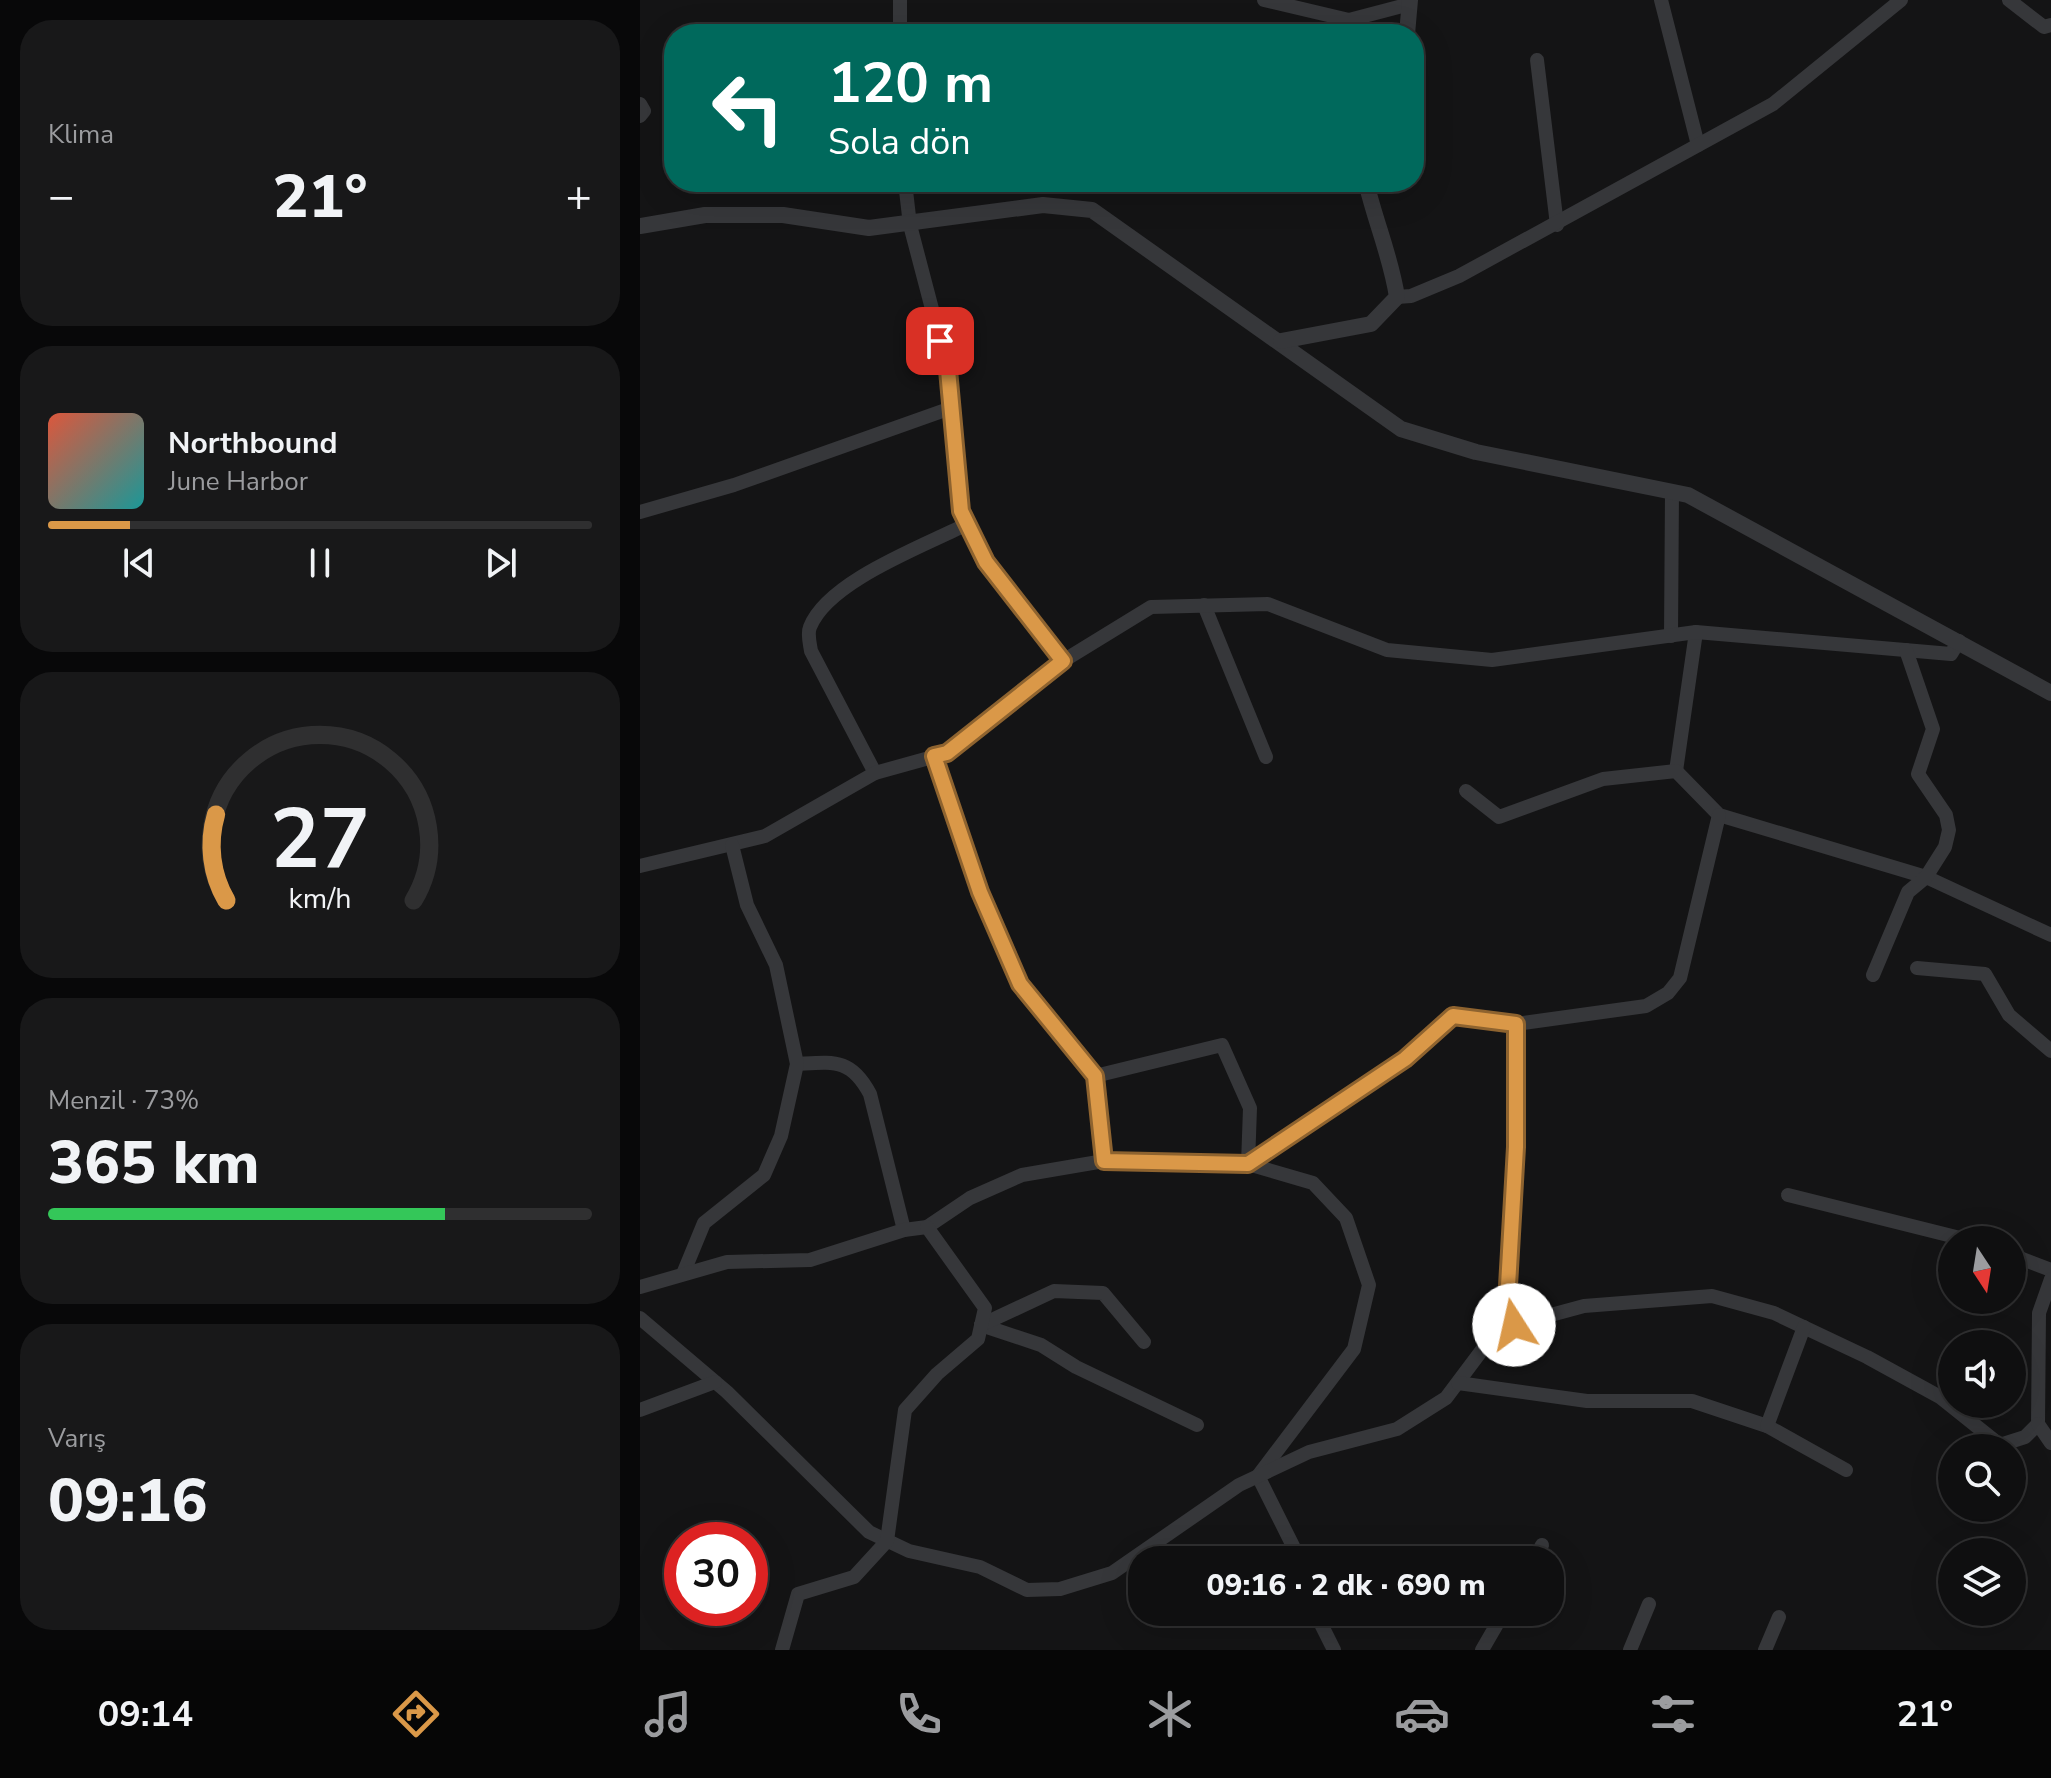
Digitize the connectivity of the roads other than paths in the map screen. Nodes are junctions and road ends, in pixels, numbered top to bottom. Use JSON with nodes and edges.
{"nodes":[{"id":1,"x":900,"y":0,"type":"edge"},
{"id":2,"x":1264,"y":0,"type":"edge"},
{"id":3,"x":1661,"y":0,"type":"edge"},
{"id":4,"x":1901,"y":0,"type":"edge"},
{"id":5,"x":2009,"y":0,"type":"edge"},
{"id":6,"x":1410,"y":2,"type":"edge"},
{"id":7,"x":900,"y":24,"type":"edge"},
{"id":8,"x":1408,"y":24,"type":"edge"},
{"id":9,"x":2051,"y":25,"type":"edge"},
{"id":10,"x":1537,"y":60,"type":"dead end"},
{"id":11,"x":640,"y":104,"type":"edge"},
{"id":12,"x":640,"y":116,"type":"edge"},
{"id":13,"x":1698,"y":145,"type":"junction"},
{"id":14,"x":906,"y":192,"type":"edge"},
{"id":15,"x":1368,"y":192,"type":"edge"},
{"id":16,"x":910,"y":225,"type":"junction"},
{"id":17,"x":1557,"y":225,"type":"junction"},
{"id":18,"x":640,"y":226,"type":"edge"},
{"id":19,"x":1397,"y":297,"type":"junction"},
{"id":20,"x":1281,"y":341,"type":"junction"},
{"id":21,"x":951,"y":408,"type":"junction"},
{"id":22,"x":1672,"y":492,"type":"junction"},
{"id":23,"x":640,"y":512,"type":"edge"},
{"id":24,"x":967,"y":524,"type":"junction"},
{"id":25,"x":1204,"y":605,"type":"junction"},
{"id":26,"x":1696,"y":632,"type":"junction"},
{"id":27,"x":1671,"y":636,"type":"junction"},
{"id":28,"x":1959,"y":641,"type":"junction"},
{"id":29,"x":1906,"y":650,"type":"junction"},
{"id":30,"x":1063,"y":661,"type":"junction"},
{"id":31,"x":2051,"y":693,"type":"edge"},
{"id":32,"x":934,"y":756,"type":"junction"},
{"id":33,"x":1266,"y":757,"type":"dead end"},
{"id":34,"x":1676,"y":771,"type":"junction"},
{"id":35,"x":875,"y":773,"type":"junction"},
{"id":36,"x":1466,"y":791,"type":"dead end"},
{"id":37,"x":1719,"y":815,"type":"junction"},
{"id":38,"x":732,"y":845,"type":"junction"},
{"id":39,"x":640,"y":866,"type":"edge"},
{"id":40,"x":1926,"y":877,"type":"junction"},
{"id":41,"x":2051,"y":935,"type":"edge"},
{"id":42,"x":1917,"y":968,"type":"dead end"},
{"id":43,"x":1873,"y":975,"type":"dead end"},
{"id":44,"x":1516,"y":1024,"type":"junction"},
{"id":45,"x":2051,"y":1051,"type":"edge"},
{"id":46,"x":797,"y":1064,"type":"junction"},
{"id":47,"x":1095,"y":1076,"type":"junction"},
{"id":48,"x":1104,"y":1161,"type":"junction"},
{"id":49,"x":1248,"y":1164,"type":"junction"},
{"id":50,"x":1788,"y":1195,"type":"dead end"},
{"id":51,"x":927,"y":1227,"type":"junction"},
{"id":52,"x":904,"y":1230,"type":"junction"},
{"id":53,"x":1938,"y":1232,"type":"edge"},
{"id":54,"x":2026,"y":1260,"type":"edge"},
{"id":55,"x":2051,"y":1270,"type":"edge"},
{"id":56,"x":683,"y":1274,"type":"junction"},
{"id":57,"x":2051,"y":1279,"type":"edge"},
{"id":58,"x":640,"y":1287,"type":"edge"},
{"id":59,"x":640,"y":1318,"type":"edge"},
{"id":60,"x":981,"y":1325,"type":"junction"},
{"id":61,"x":1514,"y":1325,"type":"junction"},
{"id":62,"x":1804,"y":1327,"type":"junction"},
{"id":63,"x":1144,"y":1342,"type":"dead end"},
{"id":64,"x":715,"y":1382,"type":"junction"},
{"id":65,"x":1458,"y":1383,"type":"junction"},
{"id":66,"x":640,"y":1410,"type":"edge"},
{"id":67,"x":2038,"y":1424,"type":"junction"},
{"id":68,"x":1197,"y":1425,"type":"dead end"},
{"id":69,"x":1767,"y":1426,"type":"junction"},
{"id":70,"x":2051,"y":1443,"type":"edge"},
{"id":71,"x":1846,"y":1470,"type":"dead end"},
{"id":72,"x":1258,"y":1476,"type":"junction"},
{"id":73,"x":887,"y":1541,"type":"junction"},
{"id":74,"x":1293,"y":1546,"type":"edge"},
{"id":75,"x":1649,"y":1604,"type":"dead end"},
{"id":76,"x":1779,"y":1617,"type":"dead end"},
{"id":77,"x":1322,"y":1626,"type":"edge"},
{"id":78,"x":1496,"y":1626,"type":"edge"},
{"id":79,"x":782,"y":1650,"type":"edge"},
{"id":80,"x":1334,"y":1650,"type":"edge"},
{"id":81,"x":1482,"y":1650,"type":"edge"},
{"id":82,"x":1630,"y":1650,"type":"edge"},
{"id":83,"x":1765,"y":1650,"type":"edge"}],
"edges":[{"from":1,"to":7,"type":"street"},
{"from":2,"to":6,"type":"street"},
{"from":3,"to":13,"type":"street"},
{"from":4,"to":13,"type":"street"},
{"from":5,"to":9,"type":"street"},
{"from":6,"to":8,"type":"street"},
{"from":10,"to":17,"type":"street"},
{"from":11,"to":12,"type":"street"},
{"from":13,"to":17,"type":"street"},
{"from":14,"to":16,"type":"street"},
{"from":15,"to":19,"type":"street"},
{"from":16,"to":18,"type":"street"},
{"from":16,"to":20,"type":"street"},
{"from":16,"to":21,"type":"street"},
{"from":17,"to":19,"type":"street"},
{"from":19,"to":20,"type":"street"},
{"from":20,"to":22,"type":"street"},
{"from":21,"to":23,"type":"street"},
{"from":21,"to":24,"type":"street"},
{"from":22,"to":27,"type":"street"},
{"from":22,"to":28,"type":"street"},
{"from":24,"to":30,"type":"street"},
{"from":24,"to":35,"type":"street"},
{"from":25,"to":27,"type":"street"},
{"from":25,"to":30,"type":"street"},
{"from":25,"to":33,"type":"street"},
{"from":26,"to":27,"type":"street"},
{"from":26,"to":29,"type":"street"},
{"from":26,"to":34,"type":"street"},
{"from":28,"to":29,"type":"street"},
{"from":28,"to":31,"type":"street"},
{"from":29,"to":40,"type":"street"},
{"from":30,"to":32,"type":"street"},
{"from":32,"to":35,"type":"street"},
{"from":32,"to":47,"type":"street"},
{"from":34,"to":36,"type":"street"},
{"from":34,"to":37,"type":"street"},
{"from":35,"to":38,"type":"street"},
{"from":37,"to":40,"type":"street"},
{"from":37,"to":44,"type":"street"},
{"from":38,"to":39,"type":"street"},
{"from":38,"to":46,"type":"street"},
{"from":40,"to":41,"type":"street"},
{"from":40,"to":43,"type":"street"},
{"from":42,"to":45,"type":"street"},
{"from":44,"to":49,"type":"street"},
{"from":44,"to":61,"type":"street"},
{"from":46,"to":52,"type":"street"},
{"from":46,"to":56,"type":"street"},
{"from":47,"to":48,"type":"street"},
{"from":47,"to":49,"type":"street"},
{"from":48,"to":49,"type":"street"},
{"from":48,"to":51,"type":"street"},
{"from":49,"to":72,"type":"street"},
{"from":50,"to":53,"type":"street"},
{"from":51,"to":52,"type":"street"},
{"from":51,"to":60,"type":"street"},
{"from":52,"to":56,"type":"street"},
{"from":54,"to":55,"type":"street"},
{"from":56,"to":58,"type":"street"},
{"from":57,"to":67,"type":"street"},
{"from":59,"to":64,"type":"street"},
{"from":60,"to":63,"type":"street"},
{"from":60,"to":68,"type":"street"},
{"from":60,"to":73,"type":"street"},
{"from":61,"to":62,"type":"street"},
{"from":61,"to":65,"type":"street"},
{"from":62,"to":67,"type":"street"},
{"from":62,"to":69,"type":"street"},
{"from":64,"to":66,"type":"street"},
{"from":64,"to":73,"type":"street"},
{"from":65,"to":69,"type":"street"},
{"from":65,"to":72,"type":"street"},
{"from":67,"to":70,"type":"street"},
{"from":69,"to":71,"type":"street"},
{"from":72,"to":73,"type":"street"},
{"from":72,"to":74,"type":"street"},
{"from":73,"to":79,"type":"street"},
{"from":75,"to":82,"type":"street"},
{"from":76,"to":83,"type":"street"},
{"from":77,"to":80,"type":"street"},
{"from":78,"to":81,"type":"street"}]}
